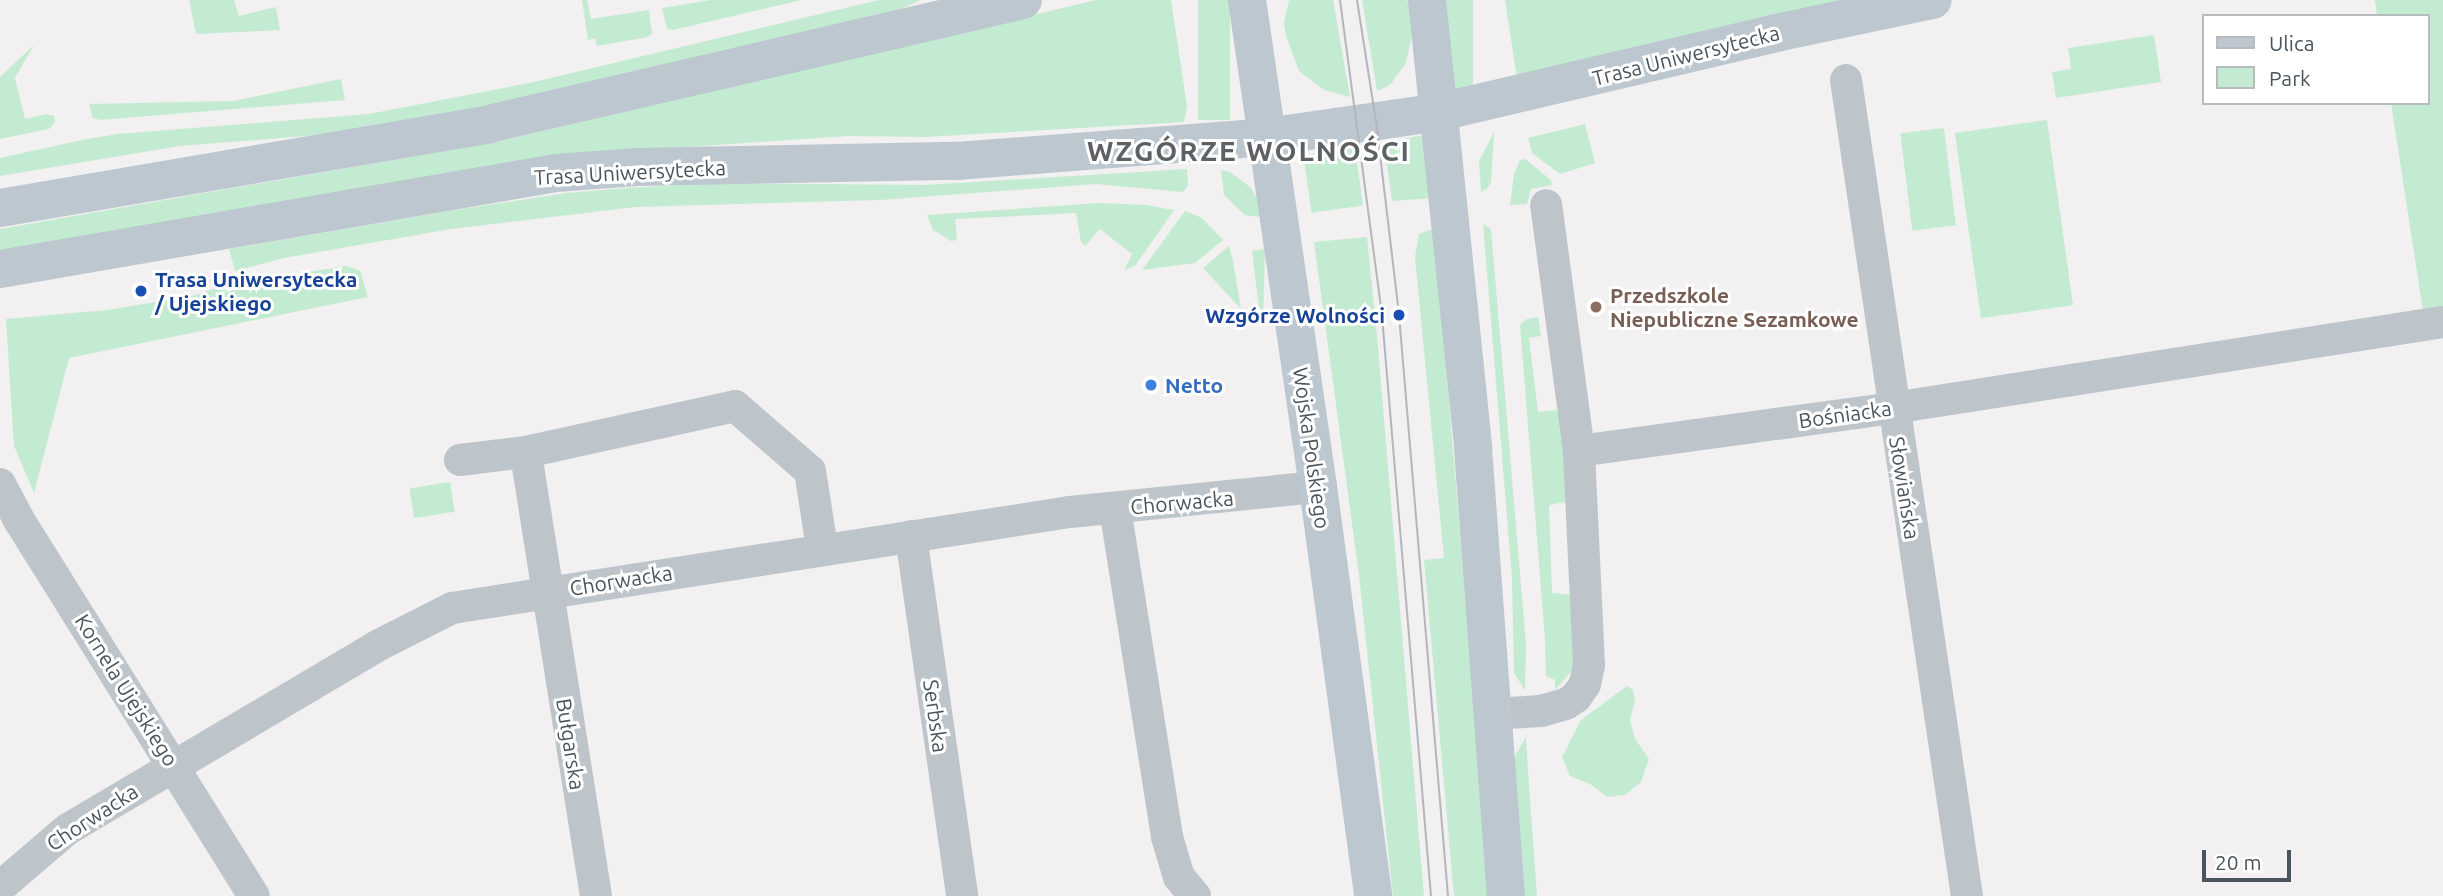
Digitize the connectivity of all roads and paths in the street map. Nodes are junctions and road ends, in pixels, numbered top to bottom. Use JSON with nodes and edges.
{"nodes":[{"id":1,"x":1023,"y":0,"type":"edge"},
{"id":2,"x":1247,"y":0,"type":"edge"},
{"id":3,"x":1427,"y":0,"type":"edge"},
{"id":4,"x":1933,"y":0,"type":"edge"},
{"id":5,"x":1846,"y":80,"type":"dead end"},
{"id":6,"x":1440,"y":112,"type":"junction"},
{"id":7,"x":1267,"y":137,"type":"junction"},
{"id":8,"x":1546,"y":205,"type":"dead end"},
{"id":9,"x":0,"y":208,"type":"edge"},
{"id":10,"x":0,"y":269,"type":"edge"},
{"id":11,"x":2443,"y":323,"type":"edge"},
{"id":12,"x":1893,"y":408,"type":"junction"},
{"id":13,"x":1579,"y":451,"type":"junction"},
{"id":14,"x":526,"y":452,"type":"junction"},
{"id":15,"x":460,"y":460,"type":"dead end"},
{"id":16,"x":1318,"y":487,"type":"junction"},
{"id":17,"x":5,"y":506,"type":"edge"},
{"id":18,"x":1115,"y":508,"type":"junction"},
{"id":19,"x":911,"y":536,"type":"junction"},
{"id":20,"x":822,"y":548,"type":"junction"},
{"id":21,"x":547,"y":592,"type":"junction"},
{"id":22,"x":1492,"y":714,"type":"junction"},
{"id":23,"x":174,"y":765,"type":"junction"},
{"id":24,"x":0,"y":887,"type":"edge"},
{"id":25,"x":254,"y":896,"type":"edge"},
{"id":26,"x":596,"y":896,"type":"edge"},
{"id":27,"x":962,"y":896,"type":"edge"},
{"id":28,"x":1195,"y":896,"type":"edge"},
{"id":29,"x":1373,"y":896,"type":"edge"},
{"id":30,"x":1506,"y":896,"type":"edge"},
{"id":31,"x":1967,"y":896,"type":"edge"}],
"edges":[{"from":1,"to":9,"type":"main road"},
{"from":2,"to":7,"type":"main road","name":"Wojska Polskiego"},
{"from":3,"to":6,"type":"main road"},
{"from":4,"to":6,"type":"main road","name":"Trasa Uniwersytecka"},
{"from":5,"to":12,"type":"street","name":"Słowiańska"},
{"from":6,"to":7,"type":"main road","name":"Trasa Uniwersytecka"},
{"from":6,"to":22,"type":"main road"},
{"from":7,"to":10,"type":"main road","name":"Trasa Uniwersytecka"},
{"from":7,"to":16,"type":"main road","name":"Wojska Polskiego"},
{"from":8,"to":13,"type":"street"},
{"from":11,"to":12,"type":"street","name":"Bośniacka"},
{"from":12,"to":13,"type":"street","name":"Bośniacka"},
{"from":12,"to":31,"type":"street","name":"Słowiańska"},
{"from":13,"to":22,"type":"street"},
{"from":14,"to":15,"type":"street"},
{"from":14,"to":20,"type":"street"},
{"from":14,"to":21,"type":"street","name":"Bułgarska"},
{"from":16,"to":18,"type":"street","name":"Chorwacka"},
{"from":16,"to":29,"type":"main road","name":"Wojska Polskiego"},
{"from":17,"to":23,"type":"street","name":"Kornela Ujejskiego"},
{"from":18,"to":19,"type":"street","name":"Chorwacka"},
{"from":18,"to":28,"type":"street"},
{"from":19,"to":20,"type":"street","name":"Chorwacka"},
{"from":19,"to":27,"type":"street","name":"Serbska"},
{"from":20,"to":21,"type":"street","name":"Chorwacka"},
{"from":21,"to":23,"type":"street","name":"Chorwacka"},
{"from":21,"to":26,"type":"street","name":"Bułgarska"},
{"from":22,"to":30,"type":"main road"},
{"from":23,"to":24,"type":"street","name":"Chorwacka"},
{"from":23,"to":25,"type":"street","name":"Kornela Ujejskiego"}]}
